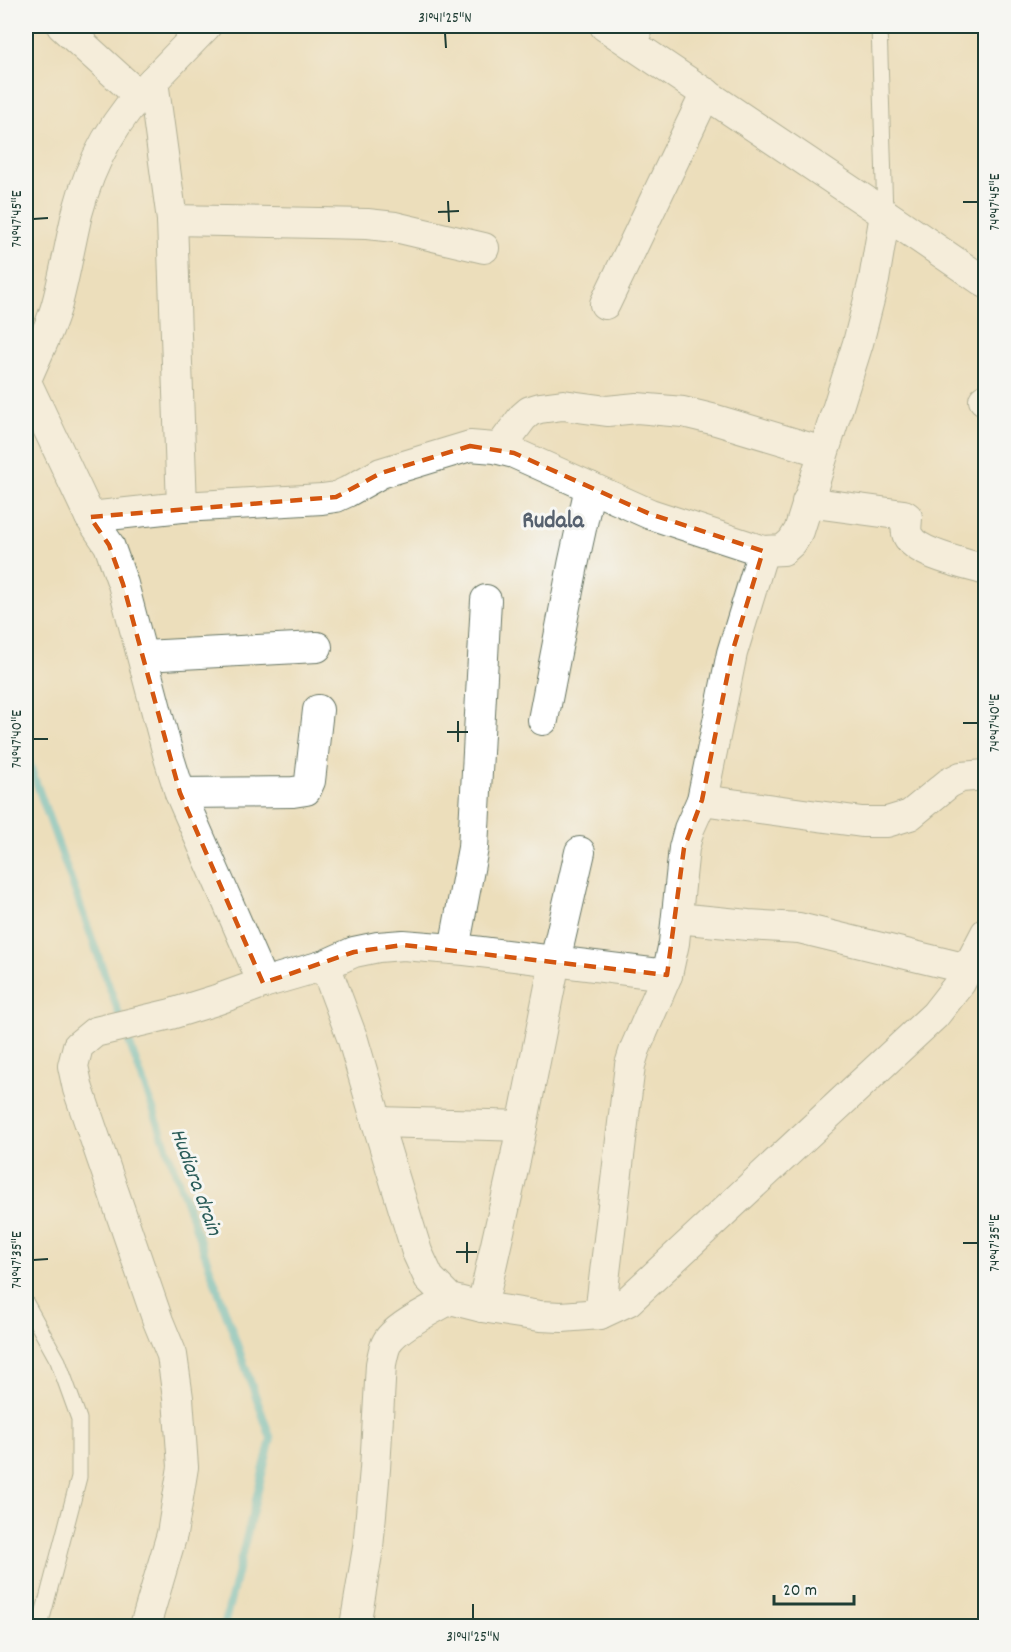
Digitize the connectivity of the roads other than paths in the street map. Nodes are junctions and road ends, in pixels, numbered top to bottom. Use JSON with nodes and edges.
{"nodes":[{"id":1,"x":62,"y":26,"type":"edge"},
{"id":2,"x":206,"y":26,"type":"edge"},
{"id":3,"x":605,"y":26,"type":"edge"},
{"id":4,"x":879,"y":26,"type":"edge"},
{"id":5,"x":643,"y":38,"type":"edge"},
{"id":6,"x":146,"y":88,"type":"junction"},
{"id":7,"x":706,"y":93,"type":"junction"},
{"id":8,"x":885,"y":214,"type":"junction"},
{"id":9,"x":172,"y":220,"type":"junction"},
{"id":10,"x":484,"y":248,"type":"dead end"},
{"id":11,"x":986,"y":284,"type":"edge"},
{"id":12,"x":605,"y":304,"type":"dead end"},
{"id":13,"x":26,"y":381,"type":"edge"},
{"id":14,"x":499,"y":449,"type":"junction"},
{"id":15,"x":823,"y":452,"type":"junction"},
{"id":16,"x":590,"y":488,"type":"junction"},
{"id":17,"x":807,"y":502,"type":"junction"},
{"id":18,"x":182,"y":507,"type":"junction"},
{"id":19,"x":90,"y":517,"type":"junction"},
{"id":20,"x":763,"y":551,"type":"junction"},
{"id":21,"x":986,"y":570,"type":"edge"},
{"id":22,"x":486,"y":600,"type":"dead end"},
{"id":23,"x":317,"y":647,"type":"dead end"},
{"id":24,"x":143,"y":656,"type":"junction"},
{"id":25,"x":318,"y":710,"type":"dead end"},
{"id":26,"x":543,"y":720,"type":"dead end"},
{"id":27,"x":986,"y":775,"type":"edge"},
{"id":28,"x":180,"y":793,"type":"junction"},
{"id":29,"x":702,"y":800,"type":"junction"},
{"id":30,"x":580,"y":852,"type":"dead end"},
{"id":31,"x":676,"y":918,"type":"junction"},
{"id":32,"x":986,"y":933,"type":"edge"},
{"id":33,"x":453,"y":949,"type":"junction"},
{"id":34,"x":555,"y":962,"type":"junction"},
{"id":35,"x":325,"y":965,"type":"junction"},
{"id":36,"x":968,"y":969,"type":"junction"},
{"id":37,"x":667,"y":975,"type":"junction"},
{"id":38,"x":263,"y":983,"type":"junction"},
{"id":39,"x":377,"y":1122,"type":"junction"},
{"id":40,"x":522,"y":1126,"type":"junction"},
{"id":41,"x":450,"y":1299,"type":"junction"},
{"id":42,"x":26,"y":1303,"type":"edge"},
{"id":43,"x":482,"y":1307,"type":"junction"},
{"id":44,"x":600,"y":1314,"type":"junction"},
{"id":45,"x":40,"y":1626,"type":"edge"},
{"id":46,"x":145,"y":1626,"type":"edge"},
{"id":47,"x":355,"y":1626,"type":"edge"}],
"edges":[{"from":1,"to":6,"type":"street"},
{"from":2,"to":6,"type":"street"},
{"from":3,"to":5,"type":"street"},
{"from":4,"to":8,"type":"lane"},
{"from":5,"to":7,"type":"street"},
{"from":6,"to":9,"type":"street"},
{"from":6,"to":13,"type":"street"},
{"from":7,"to":8,"type":"street"},
{"from":7,"to":12,"type":"street"},
{"from":8,"to":11,"type":"street"},
{"from":8,"to":15,"type":"street"},
{"from":9,"to":10,"type":"street"},
{"from":9,"to":18,"type":"street"},
{"from":13,"to":19,"type":"street"},
{"from":14,"to":15,"type":"street"},
{"from":14,"to":16,"type":"street"},
{"from":14,"to":18,"type":"street"},
{"from":15,"to":17,"type":"street"},
{"from":16,"to":20,"type":"street"},
{"from":16,"to":26,"type":"street"},
{"from":17,"to":20,"type":"street"},
{"from":17,"to":21,"type":"street"},
{"from":18,"to":19,"type":"street"},
{"from":19,"to":24,"type":"street"},
{"from":20,"to":29,"type":"street"},
{"from":22,"to":33,"type":"street"},
{"from":23,"to":24,"type":"street"},
{"from":24,"to":28,"type":"street"},
{"from":25,"to":28,"type":"street"},
{"from":27,"to":29,"type":"street"},
{"from":28,"to":38,"type":"street"},
{"from":29,"to":31,"type":"street"},
{"from":30,"to":34,"type":"street"},
{"from":31,"to":36,"type":"street"},
{"from":31,"to":37,"type":"street"},
{"from":32,"to":36,"type":"street"},
{"from":33,"to":34,"type":"street"},
{"from":33,"to":35,"type":"street"},
{"from":34,"to":37,"type":"street"},
{"from":34,"to":40,"type":"street"},
{"from":35,"to":38,"type":"street"},
{"from":35,"to":39,"type":"street"},
{"from":36,"to":44,"type":"street"},
{"from":37,"to":44,"type":"street"},
{"from":38,"to":46,"type":"street"},
{"from":39,"to":40,"type":"street"},
{"from":39,"to":41,"type":"street"},
{"from":40,"to":43,"type":"street"},
{"from":41,"to":43,"type":"street"},
{"from":41,"to":47,"type":"street"},
{"from":42,"to":45,"type":"lane"},
{"from":43,"to":44,"type":"street"}]}
